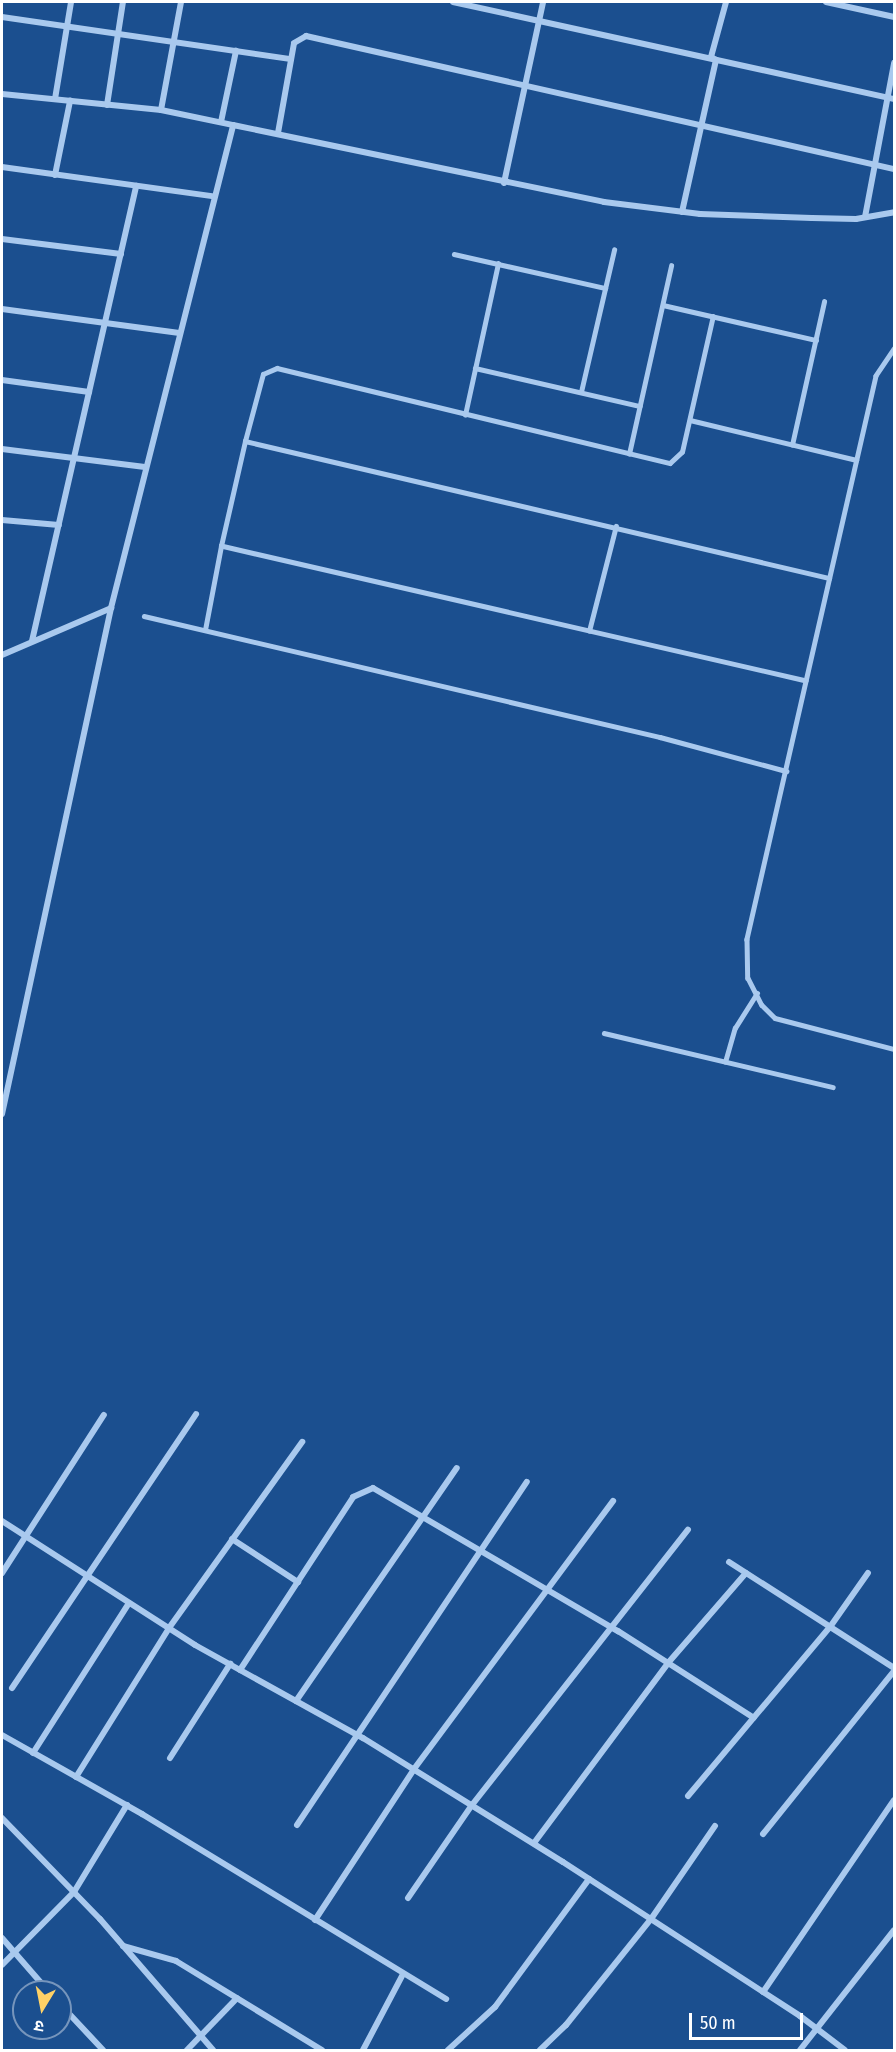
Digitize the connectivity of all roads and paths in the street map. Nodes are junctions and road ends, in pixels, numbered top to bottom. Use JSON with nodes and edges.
{"nodes":[{"id":1,"x":71,"y":2,"type":"edge"},
{"id":2,"x":123,"y":2,"type":"edge"},
{"id":3,"x":181,"y":2,"type":"edge"},
{"id":4,"x":453,"y":2,"type":"edge"},
{"id":5,"x":543,"y":2,"type":"edge"},
{"id":6,"x":726,"y":2,"type":"edge"},
{"id":7,"x":826,"y":2,"type":"edge"},
{"id":8,"x":2,"y":17,"type":"edge"},
{"id":9,"x":894,"y":17,"type":"edge"},
{"id":10,"x":538,"y":20,"type":"junction"},
{"id":11,"x":69,"y":28,"type":"junction"},
{"id":12,"x":118,"y":35,"type":"junction"},
{"id":13,"x":173,"y":42,"type":"junction"},
{"id":14,"x":236,"y":51,"type":"junction"},
{"id":15,"x":291,"y":59,"type":"junction"},
{"id":16,"x":716,"y":60,"type":"junction"},
{"id":17,"x":894,"y":63,"type":"edge"},
{"id":18,"x":525,"y":85,"type":"junction"},
{"id":19,"x":2,"y":94,"type":"edge"},
{"id":20,"x":55,"y":99,"type":"junction"},
{"id":21,"x":891,"y":99,"type":"edge"},
{"id":22,"x":70,"y":100,"type":"junction"},
{"id":23,"x":107,"y":105,"type":"junction"},
{"id":24,"x":161,"y":110,"type":"junction"},
{"id":25,"x":221,"y":122,"type":"junction"},
{"id":26,"x":234,"y":125,"type":"junction"},
{"id":27,"x":701,"y":125,"type":"junction"},
{"id":28,"x":278,"y":133,"type":"junction"},
{"id":29,"x":874,"y":164,"type":"junction"},
{"id":30,"x":2,"y":169,"type":"edge"},
{"id":31,"x":894,"y":169,"type":"edge"},
{"id":32,"x":55,"y":175,"type":"junction"},
{"id":33,"x":504,"y":183,"type":"junction"},
{"id":34,"x":136,"y":186,"type":"junction"},
{"id":35,"x":213,"y":196,"type":"junction"},
{"id":36,"x":682,"y":212,"type":"junction"},
{"id":37,"x":894,"y":212,"type":"edge"},
{"id":38,"x":865,"y":217,"type":"junction"},
{"id":39,"x":2,"y":239,"type":"edge"},
{"id":40,"x":614,"y":250,"type":"dead end"},
{"id":41,"x":121,"y":254,"type":"junction"},
{"id":42,"x":454,"y":254,"type":"dead end"},
{"id":43,"x":498,"y":264,"type":"junction"},
{"id":44,"x":671,"y":266,"type":"dead end"},
{"id":45,"x":605,"y":288,"type":"junction"},
{"id":46,"x":824,"y":302,"type":"dead end"},
{"id":47,"x":663,"y":305,"type":"junction"},
{"id":48,"x":2,"y":309,"type":"edge"},
{"id":49,"x":712,"y":316,"type":"junction"},
{"id":50,"x":105,"y":322,"type":"junction"},
{"id":51,"x":179,"y":333,"type":"junction"},
{"id":52,"x":816,"y":340,"type":"junction"},
{"id":53,"x":894,"y":349,"type":"edge"},
{"id":54,"x":476,"y":368,"type":"junction"},
{"id":55,"x":2,"y":380,"type":"edge"},
{"id":56,"x":89,"y":392,"type":"junction"},
{"id":57,"x":581,"y":392,"type":"junction"},
{"id":58,"x":640,"y":406,"type":"junction"},
{"id":59,"x":465,"y":415,"type":"junction"},
{"id":60,"x":690,"y":420,"type":"junction"},
{"id":61,"x":245,"y":441,"type":"junction"},
{"id":62,"x":792,"y":444,"type":"junction"},
{"id":63,"x":2,"y":449,"type":"edge"},
{"id":64,"x":629,"y":454,"type":"junction"},
{"id":65,"x":74,"y":458,"type":"junction"},
{"id":66,"x":856,"y":460,"type":"junction"},
{"id":67,"x":146,"y":467,"type":"junction"},
{"id":68,"x":2,"y":520,"type":"edge"},
{"id":69,"x":59,"y":525,"type":"junction"},
{"id":70,"x":616,"y":526,"type":"junction"},
{"id":71,"x":221,"y":546,"type":"junction"},
{"id":72,"x":830,"y":578,"type":"junction"},
{"id":73,"x":111,"y":608,"type":"junction"},
{"id":74,"x":144,"y":616,"type":"dead end"},
{"id":75,"x":205,"y":630,"type":"junction"},
{"id":76,"x":589,"y":631,"type":"junction"},
{"id":77,"x":32,"y":641,"type":"junction"},
{"id":78,"x":2,"y":655,"type":"edge"},
{"id":79,"x":806,"y":681,"type":"junction"},
{"id":80,"x":786,"y":771,"type":"junction"},
{"id":81,"x":757,"y":993,"type":"junction"},
{"id":82,"x":604,"y":1033,"type":"dead end"},
{"id":83,"x":894,"y":1049,"type":"edge"},
{"id":84,"x":725,"y":1062,"type":"junction"},
{"id":85,"x":833,"y":1087,"type":"dead end"},
{"id":86,"x":2,"y":1114,"type":"edge"},
{"id":87,"x":196,"y":1414,"type":"dead end"},
{"id":88,"x":104,"y":1415,"type":"dead end"},
{"id":89,"x":302,"y":1443,"type":"dead end"},
{"id":90,"x":457,"y":1468,"type":"dead end"},
{"id":91,"x":527,"y":1482,"type":"dead end"},
{"id":92,"x":613,"y":1501,"type":"dead end"},
{"id":93,"x":423,"y":1518,"type":"junction"},
{"id":94,"x":2,"y":1521,"type":"edge"},
{"id":95,"x":688,"y":1530,"type":"dead end"},
{"id":96,"x":25,"y":1536,"type":"junction"},
{"id":97,"x":232,"y":1539,"type":"junction"},
{"id":98,"x":483,"y":1552,"type":"junction"},
{"id":99,"x":729,"y":1562,"type":"dead end"},
{"id":100,"x":2,"y":1573,"type":"edge"},
{"id":101,"x":746,"y":1573,"type":"junction"},
{"id":102,"x":868,"y":1573,"type":"dead end"},
{"id":103,"x":90,"y":1577,"type":"junction"},
{"id":104,"x":298,"y":1582,"type":"junction"},
{"id":105,"x":547,"y":1590,"type":"junction"},
{"id":106,"x":129,"y":1603,"type":"junction"},
{"id":107,"x":830,"y":1627,"type":"junction"},
{"id":108,"x":169,"y":1628,"type":"junction"},
{"id":109,"x":613,"y":1628,"type":"junction"},
{"id":110,"x":668,"y":1663,"type":"junction"},
{"id":111,"x":230,"y":1664,"type":"junction"},
{"id":112,"x":894,"y":1669,"type":"edge"},
{"id":113,"x":240,"y":1670,"type":"junction"},
{"id":114,"x":12,"y":1688,"type":"dead end"},
{"id":115,"x":296,"y":1701,"type":"junction"},
{"id":116,"x":754,"y":1718,"type":"junction"},
{"id":117,"x":355,"y":1734,"type":"junction"},
{"id":118,"x":2,"y":1735,"type":"edge"},
{"id":119,"x":33,"y":1753,"type":"junction"},
{"id":120,"x":170,"y":1758,"type":"dead end"},
{"id":121,"x":414,"y":1769,"type":"junction"},
{"id":122,"x":76,"y":1777,"type":"junction"},
{"id":123,"x":688,"y":1796,"type":"dead end"},
{"id":124,"x":894,"y":1800,"type":"edge"},
{"id":125,"x":127,"y":1805,"type":"junction"},
{"id":126,"x":472,"y":1805,"type":"junction"},
{"id":127,"x":2,"y":1818,"type":"edge"},
{"id":128,"x":297,"y":1825,"type":"dead end"},
{"id":129,"x":715,"y":1826,"type":"dead end"},
{"id":130,"x":764,"y":1834,"type":"dead end"},
{"id":131,"x":534,"y":1844,"type":"junction"},
{"id":132,"x":589,"y":1879,"type":"junction"},
{"id":133,"x":74,"y":1892,"type":"junction"},
{"id":134,"x":408,"y":1898,"type":"dead end"},
{"id":135,"x":651,"y":1919,"type":"junction"},
{"id":136,"x":315,"y":1920,"type":"junction"},
{"id":137,"x":894,"y":1930,"type":"edge"},
{"id":138,"x":2,"y":1938,"type":"edge"},
{"id":139,"x":123,"y":1946,"type":"junction"},
{"id":140,"x":16,"y":1953,"type":"junction"},
{"id":141,"x":2,"y":1965,"type":"edge"},
{"id":142,"x":404,"y":1974,"type":"junction"},
{"id":143,"x":39,"y":1980,"type":"edge"},
{"id":144,"x":763,"y":1992,"type":"junction"},
{"id":145,"x":237,"y":1998,"type":"junction"},
{"id":146,"x":446,"y":1999,"type":"dead end"},
{"id":147,"x":72,"y":2017,"type":"edge"},
{"id":148,"x":816,"y":2028,"type":"junction"},
{"id":149,"x":201,"y":2037,"type":"junction"},
{"id":150,"x":103,"y":2050,"type":"edge"},
{"id":151,"x":188,"y":2050,"type":"edge"},
{"id":152,"x":213,"y":2050,"type":"edge"},
{"id":153,"x":322,"y":2050,"type":"edge"},
{"id":154,"x":363,"y":2050,"type":"edge"},
{"id":155,"x":448,"y":2050,"type":"edge"},
{"id":156,"x":540,"y":2050,"type":"edge"},
{"id":157,"x":800,"y":2050,"type":"edge"},
{"id":158,"x":845,"y":2050,"type":"edge"}],
"edges":[{"from":1,"to":11,"type":"street"},
{"from":2,"to":12,"type":"street"},
{"from":3,"to":13,"type":"street"},
{"from":4,"to":10,"type":"street"},
{"from":5,"to":10,"type":"street"},
{"from":6,"to":16,"type":"street"},
{"from":7,"to":9,"type":"street"},
{"from":8,"to":11,"type":"street"},
{"from":10,"to":16,"type":"street"},
{"from":10,"to":18,"type":"street"},
{"from":11,"to":12,"type":"street"},
{"from":11,"to":20,"type":"street"},
{"from":12,"to":13,"type":"street"},
{"from":12,"to":23,"type":"street"},
{"from":13,"to":14,"type":"street"},
{"from":13,"to":24,"type":"street"},
{"from":14,"to":15,"type":"street"},
{"from":14,"to":25,"type":"street"},
{"from":15,"to":18,"type":"street"},
{"from":15,"to":28,"type":"street"},
{"from":16,"to":21,"type":"street"},
{"from":16,"to":27,"type":"street"},
{"from":17,"to":21,"type":"street"},
{"from":18,"to":27,"type":"street"},
{"from":18,"to":33,"type":"street"},
{"from":19,"to":20,"type":"street"},
{"from":20,"to":22,"type":"street"},
{"from":21,"to":29,"type":"street"},
{"from":22,"to":23,"type":"street"},
{"from":22,"to":32,"type":"street"},
{"from":23,"to":24,"type":"street"},
{"from":24,"to":25,"type":"street"},
{"from":25,"to":26,"type":"street"},
{"from":26,"to":28,"type":"street"},
{"from":26,"to":35,"type":"street"},
{"from":27,"to":29,"type":"street"},
{"from":27,"to":36,"type":"street"},
{"from":28,"to":33,"type":"street"},
{"from":29,"to":31,"type":"street"},
{"from":29,"to":38,"type":"street"},
{"from":30,"to":32,"type":"street"},
{"from":32,"to":34,"type":"street"},
{"from":33,"to":36,"type":"street"},
{"from":34,"to":35,"type":"street"},
{"from":34,"to":41,"type":"street"},
{"from":35,"to":51,"type":"street"},
{"from":36,"to":38,"type":"street"},
{"from":37,"to":38,"type":"street"},
{"from":39,"to":41,"type":"street"},
{"from":40,"to":45,"type":"lane"},
{"from":41,"to":50,"type":"street"},
{"from":42,"to":43,"type":"lane"},
{"from":43,"to":45,"type":"lane"},
{"from":43,"to":54,"type":"lane"},
{"from":44,"to":47,"type":"lane"},
{"from":45,"to":57,"type":"lane"},
{"from":46,"to":52,"type":"lane"},
{"from":47,"to":49,"type":"lane"},
{"from":47,"to":58,"type":"lane"},
{"from":48,"to":50,"type":"street"},
{"from":49,"to":52,"type":"lane"},
{"from":49,"to":60,"type":"lane"},
{"from":50,"to":51,"type":"street"},
{"from":50,"to":56,"type":"street"},
{"from":51,"to":67,"type":"street"},
{"from":52,"to":62,"type":"lane"},
{"from":53,"to":66,"type":"lane"},
{"from":54,"to":57,"type":"lane"},
{"from":54,"to":59,"type":"lane"},
{"from":55,"to":56,"type":"street"},
{"from":56,"to":65,"type":"street"},
{"from":57,"to":58,"type":"lane"},
{"from":58,"to":64,"type":"lane"},
{"from":59,"to":61,"type":"lane"},
{"from":59,"to":64,"type":"lane"},
{"from":60,"to":62,"type":"lane"},
{"from":60,"to":64,"type":"lane"},
{"from":61,"to":70,"type":"lane"},
{"from":61,"to":71,"type":"lane"},
{"from":62,"to":66,"type":"lane"},
{"from":63,"to":65,"type":"street"},
{"from":65,"to":67,"type":"street"},
{"from":65,"to":69,"type":"street"},
{"from":66,"to":72,"type":"lane"},
{"from":67,"to":73,"type":"street"},
{"from":68,"to":69,"type":"street"},
{"from":69,"to":77,"type":"street"},
{"from":70,"to":72,"type":"lane"},
{"from":70,"to":76,"type":"lane"},
{"from":71,"to":75,"type":"lane"},
{"from":71,"to":76,"type":"lane"},
{"from":72,"to":79,"type":"lane"},
{"from":73,"to":77,"type":"street"},
{"from":73,"to":86,"type":"street"},
{"from":74,"to":75,"type":"lane"},
{"from":75,"to":80,"type":"lane"},
{"from":76,"to":79,"type":"lane"},
{"from":77,"to":78,"type":"street"},
{"from":79,"to":80,"type":"lane"},
{"from":80,"to":81,"type":"lane"},
{"from":81,"to":83,"type":"lane"},
{"from":81,"to":84,"type":"lane"},
{"from":82,"to":84,"type":"lane"},
{"from":84,"to":85,"type":"lane"},
{"from":87,"to":103,"type":"street"},
{"from":88,"to":96,"type":"street"},
{"from":89,"to":97,"type":"street"},
{"from":90,"to":93,"type":"street"},
{"from":91,"to":98,"type":"street"},
{"from":92,"to":105,"type":"street"},
{"from":93,"to":98,"type":"street"},
{"from":93,"to":104,"type":"street"},
{"from":93,"to":115,"type":"street"},
{"from":94,"to":96,"type":"street"},
{"from":95,"to":109,"type":"street"},
{"from":96,"to":100,"type":"street"},
{"from":96,"to":103,"type":"street"},
{"from":97,"to":104,"type":"street"},
{"from":97,"to":108,"type":"street"},
{"from":98,"to":105,"type":"street"},
{"from":98,"to":117,"type":"street"},
{"from":99,"to":101,"type":"street"},
{"from":101,"to":107,"type":"street"},
{"from":101,"to":110,"type":"street"},
{"from":102,"to":107,"type":"street"},
{"from":103,"to":106,"type":"street"},
{"from":103,"to":114,"type":"street"},
{"from":104,"to":113,"type":"street"},
{"from":105,"to":109,"type":"street"},
{"from":105,"to":121,"type":"street"},
{"from":106,"to":108,"type":"street"},
{"from":106,"to":119,"type":"street"},
{"from":107,"to":112,"type":"street"},
{"from":107,"to":116,"type":"street"},
{"from":108,"to":111,"type":"street"},
{"from":108,"to":122,"type":"street"},
{"from":109,"to":110,"type":"street"},
{"from":109,"to":126,"type":"street"},
{"from":110,"to":116,"type":"street"},
{"from":110,"to":131,"type":"street"},
{"from":111,"to":113,"type":"street"},
{"from":111,"to":120,"type":"street"},
{"from":112,"to":130,"type":"street"},
{"from":113,"to":115,"type":"street"},
{"from":115,"to":117,"type":"street"},
{"from":116,"to":123,"type":"street"},
{"from":117,"to":121,"type":"street"},
{"from":117,"to":128,"type":"street"},
{"from":118,"to":119,"type":"street"},
{"from":119,"to":122,"type":"street"},
{"from":121,"to":126,"type":"street"},
{"from":121,"to":136,"type":"street"},
{"from":122,"to":125,"type":"street"},
{"from":124,"to":144,"type":"street"},
{"from":125,"to":133,"type":"street"},
{"from":125,"to":136,"type":"street"},
{"from":126,"to":131,"type":"street"},
{"from":126,"to":134,"type":"street"},
{"from":127,"to":133,"type":"street"},
{"from":129,"to":135,"type":"street"},
{"from":131,"to":132,"type":"street"},
{"from":132,"to":135,"type":"street"},
{"from":132,"to":155,"type":"street"},
{"from":133,"to":139,"type":"street"},
{"from":133,"to":140,"type":"street"},
{"from":135,"to":144,"type":"street"},
{"from":135,"to":156,"type":"street"},
{"from":136,"to":142,"type":"street"},
{"from":137,"to":148,"type":"street"},
{"from":138,"to":140,"type":"street"},
{"from":139,"to":145,"type":"street"},
{"from":139,"to":149,"type":"street"},
{"from":140,"to":141,"type":"street"},
{"from":140,"to":143,"type":"street"},
{"from":142,"to":146,"type":"street"},
{"from":142,"to":154,"type":"street"},
{"from":144,"to":148,"type":"street"},
{"from":145,"to":149,"type":"street"},
{"from":145,"to":153,"type":"street"},
{"from":147,"to":150,"type":"street"},
{"from":148,"to":157,"type":"street"},
{"from":148,"to":158,"type":"street"},
{"from":149,"to":151,"type":"street"},
{"from":149,"to":152,"type":"street"}]}
